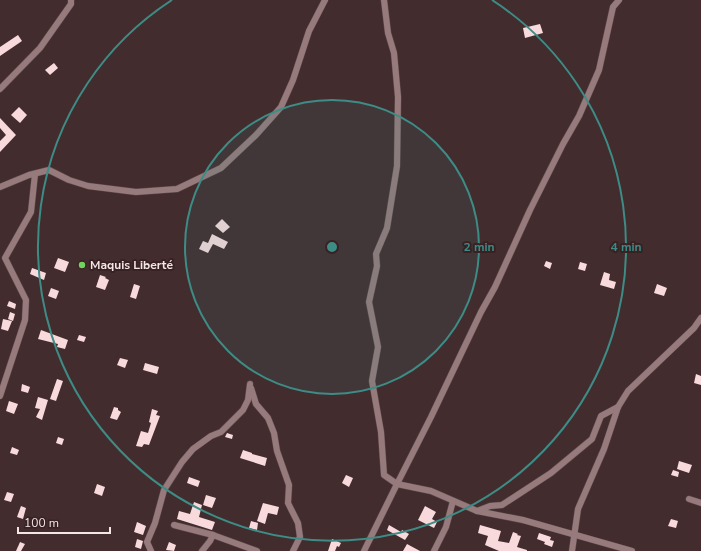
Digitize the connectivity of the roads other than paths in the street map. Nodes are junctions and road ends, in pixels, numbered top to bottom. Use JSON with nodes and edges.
{"nodes":[{"id":1,"x":71,"y":0,"type":"edge"},
{"id":2,"x":325,"y":0,"type":"edge"},
{"id":3,"x":384,"y":0,"type":"edge"},
{"id":4,"x":619,"y":0,"type":"edge"},
{"id":5,"x":0,"y":89,"type":"edge"},
{"id":6,"x":34,"y":174,"type":"junction"},
{"id":7,"x":0,"y":187,"type":"edge"},
{"id":8,"x":2,"y":260,"type":"edge"},
{"id":9,"x":701,"y":318,"type":"edge"},
{"id":10,"x":0,"y":396,"type":"edge"},
{"id":11,"x":618,"y":406,"type":"junction"},
{"id":12,"x":397,"y":484,"type":"junction"},
{"id":13,"x":689,"y":499,"type":"dead end"},
{"id":14,"x":453,"y":501,"type":"junction"},
{"id":15,"x":701,"y":503,"type":"edge"},
{"id":16,"x":477,"y":511,"type":"junction"},
{"id":17,"x":174,"y":525,"type":"dead end"},
{"id":18,"x":213,"y":535,"type":"junction"},
{"id":19,"x":574,"y":536,"type":"junction"},
{"id":20,"x":435,"y":550,"type":"edge"},
{"id":21,"x":151,"y":551,"type":"edge"},
{"id":22,"x":202,"y":551,"type":"edge"},
{"id":23,"x":257,"y":551,"type":"edge"},
{"id":24,"x":292,"y":551,"type":"edge"},
{"id":25,"x":364,"y":551,"type":"edge"},
{"id":26,"x":442,"y":551,"type":"edge"},
{"id":27,"x":572,"y":551,"type":"edge"},
{"id":28,"x":632,"y":551,"type":"edge"}],
"edges":[{"from":1,"to":5,"type":"street"},
{"from":2,"to":6,"type":"street"},
{"from":3,"to":12,"type":"street"},
{"from":4,"to":12,"type":"street"},
{"from":6,"to":7,"type":"street"},
{"from":6,"to":8,"type":"street"},
{"from":8,"to":10,"type":"street"},
{"from":9,"to":11,"type":"street"},
{"from":11,"to":16,"type":"street"},
{"from":11,"to":19,"type":"street"},
{"from":12,"to":14,"type":"street"},
{"from":12,"to":25,"type":"street"},
{"from":13,"to":15,"type":"street"},
{"from":14,"to":16,"type":"street"},
{"from":14,"to":20,"type":"street"},
{"from":16,"to":19,"type":"street"},
{"from":17,"to":18,"type":"street"},
{"from":18,"to":22,"type":"street"},
{"from":18,"to":23,"type":"street"},
{"from":19,"to":27,"type":"street"},
{"from":19,"to":28,"type":"street"},
{"from":20,"to":26,"type":"street"},
{"from":21,"to":24,"type":"street"}]}
